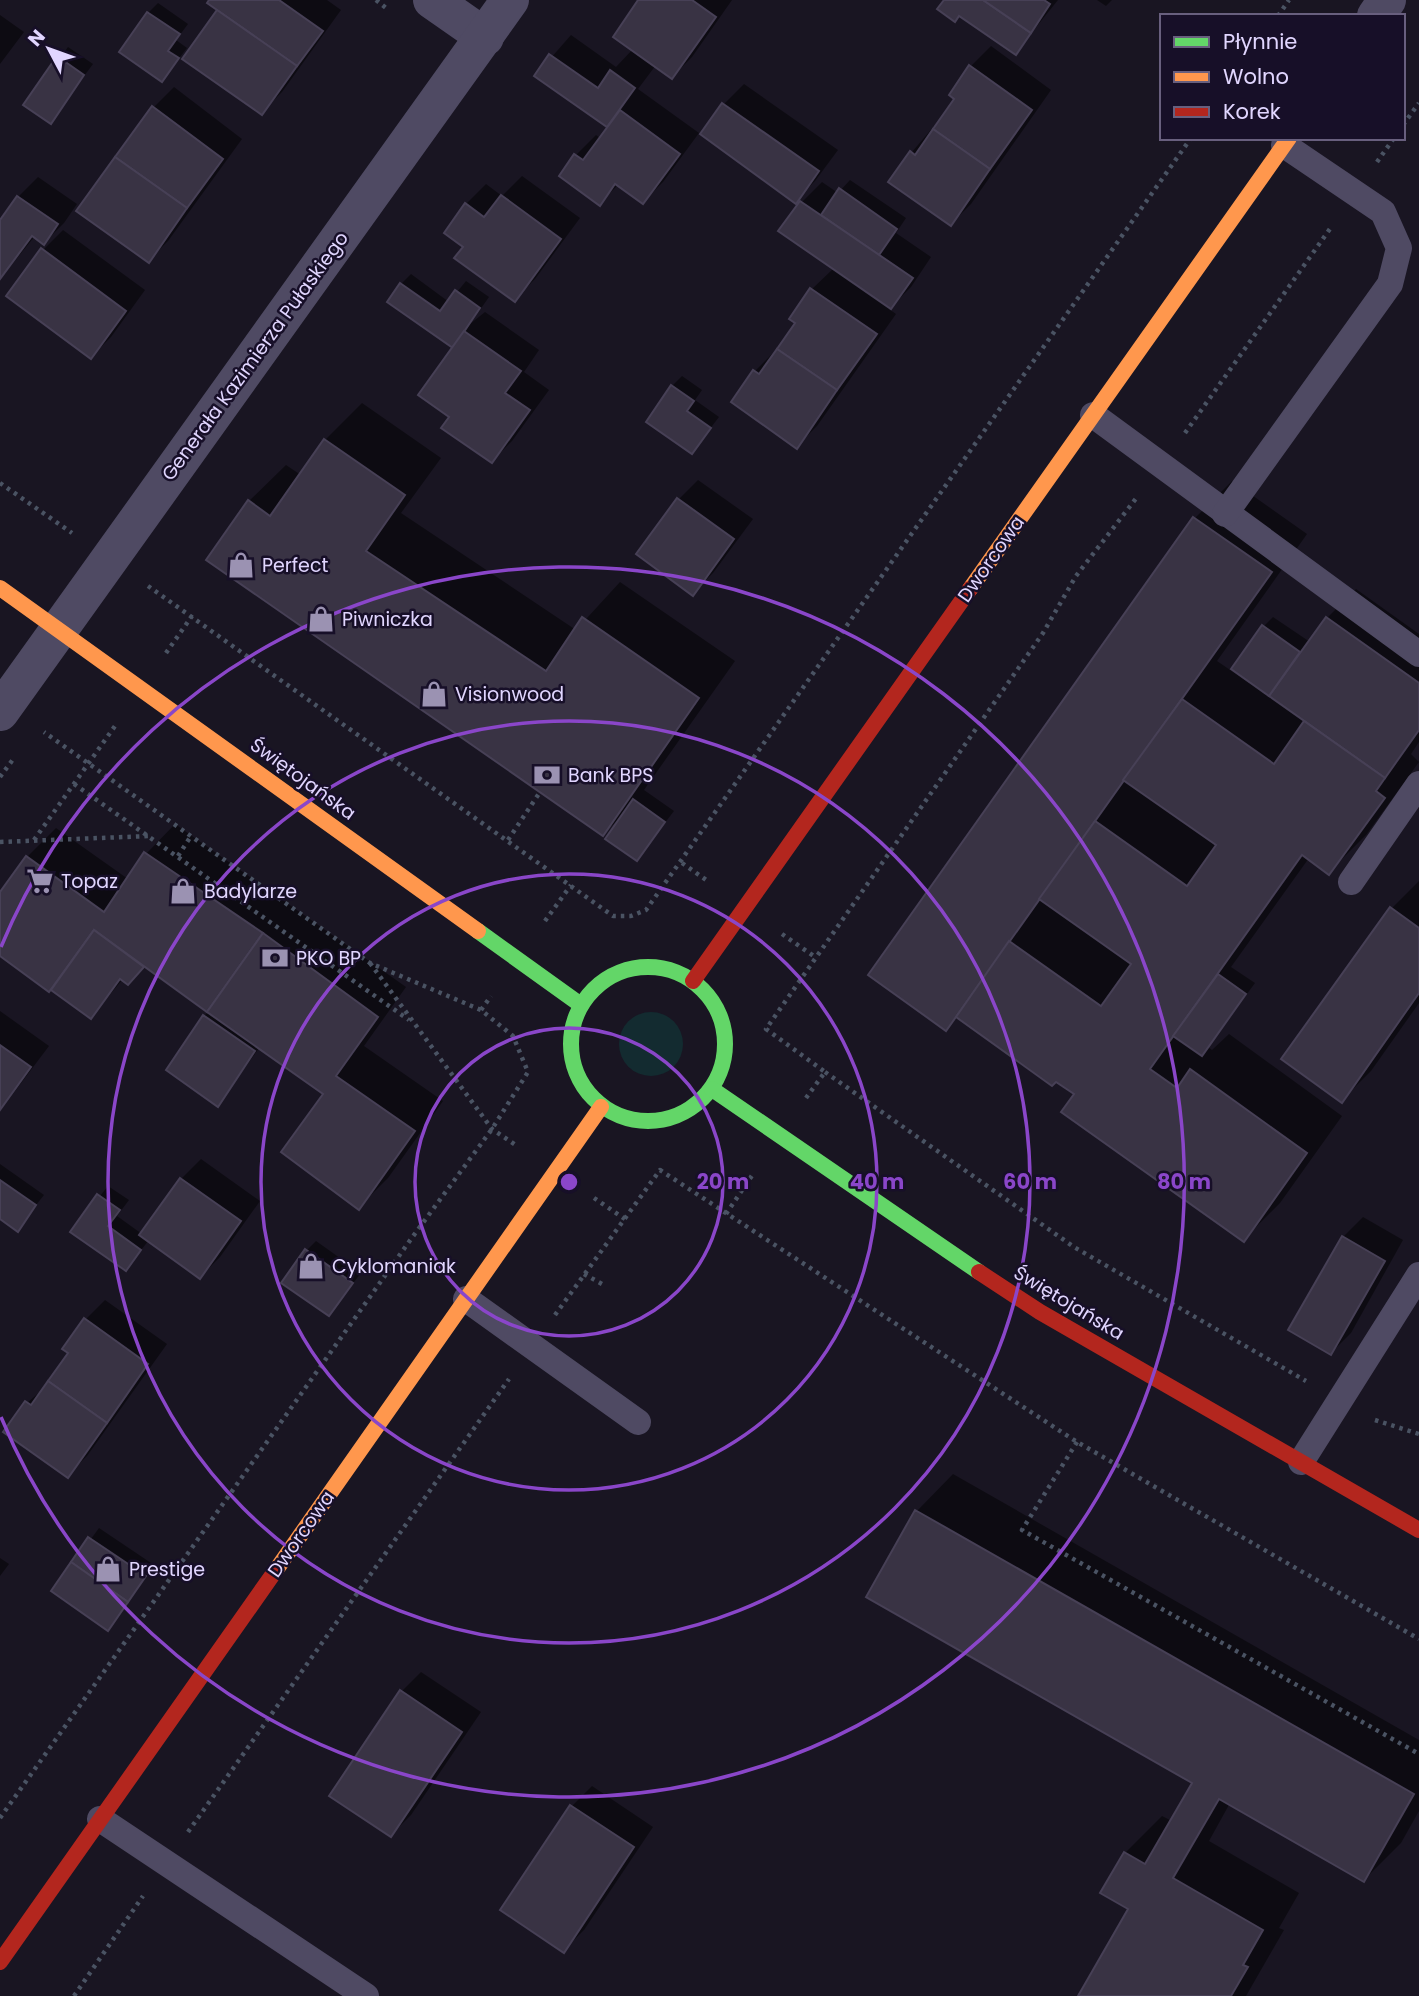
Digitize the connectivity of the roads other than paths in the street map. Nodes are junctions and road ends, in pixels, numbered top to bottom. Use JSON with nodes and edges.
{"nodes":[{"id":1,"x":432,"y":0,"type":"edge"},
{"id":2,"x":510,"y":0,"type":"edge"},
{"id":3,"x":485,"y":37,"type":"junction"},
{"id":4,"x":1286,"y":142,"type":"edge"},
{"id":5,"x":1093,"y":415,"type":"junction"},
{"id":6,"x":1225,"y":514,"type":"junction"},
{"id":7,"x":0,"y":588,"type":"edge"},
{"id":8,"x":59,"y":629,"type":"junction"},
{"id":9,"x":1419,"y":654,"type":"edge"},
{"id":10,"x":0,"y":712,"type":"edge"},
{"id":11,"x":1419,"y":784,"type":"edge"},
{"id":12,"x":1351,"y":882,"type":"dead end"},
{"id":13,"x":693,"y":981,"type":"junction"},
{"id":14,"x":581,"y":1005,"type":"junction"},
{"id":15,"x":712,"y":1089,"type":"junction"},
{"id":16,"x":601,"y":1107,"type":"junction"},
{"id":17,"x":1419,"y":1275,"type":"edge"},
{"id":18,"x":466,"y":1299,"type":"junction"},
{"id":19,"x":638,"y":1422,"type":"dead end"},
{"id":20,"x":1301,"y":1462,"type":"junction"},
{"id":21,"x":1419,"y":1530,"type":"edge"},
{"id":22,"x":100,"y":1819,"type":"junction"},
{"id":23,"x":0,"y":1962,"type":"edge"},
{"id":24,"x":366,"y":1996,"type":"edge"}],
"edges":[{"from":1,"to":3,"type":"street"},
{"from":2,"to":3,"type":"street","name":"Generała Kazimierza Pułaskiego"},
{"from":3,"to":8,"type":"street","name":"Generała Kazimierza Pułaskiego"},
{"from":4,"to":5,"type":"street","name":"Dworcowa"},
{"from":4,"to":6,"type":"lane"},
{"from":5,"to":6,"type":"lane"},
{"from":5,"to":13,"type":"street","name":"Dworcowa"},
{"from":6,"to":9,"type":"lane"},
{"from":7,"to":8,"type":"street","name":"Świętojańska"},
{"from":8,"to":10,"type":"street","name":"Generała Kazimierza Pułaskiego"},
{"from":8,"to":14,"type":"street","name":"Świętojańska"},
{"from":11,"to":12,"type":"lane"},
{"from":13,"to":14,"type":"street"},
{"from":13,"to":15,"type":"street"},
{"from":14,"to":16,"type":"street"},
{"from":15,"to":16,"type":"street"},
{"from":15,"to":20,"type":"street","name":"Świętojańska"},
{"from":16,"to":18,"type":"street","name":"Dworcowa"},
{"from":17,"to":20,"type":"lane"},
{"from":18,"to":19,"type":"lane"},
{"from":18,"to":22,"type":"street","name":"Dworcowa"},
{"from":20,"to":21,"type":"street","name":"Świętojańska"},
{"from":22,"to":23,"type":"street","name":"Dworcowa"},
{"from":22,"to":24,"type":"lane"}]}
